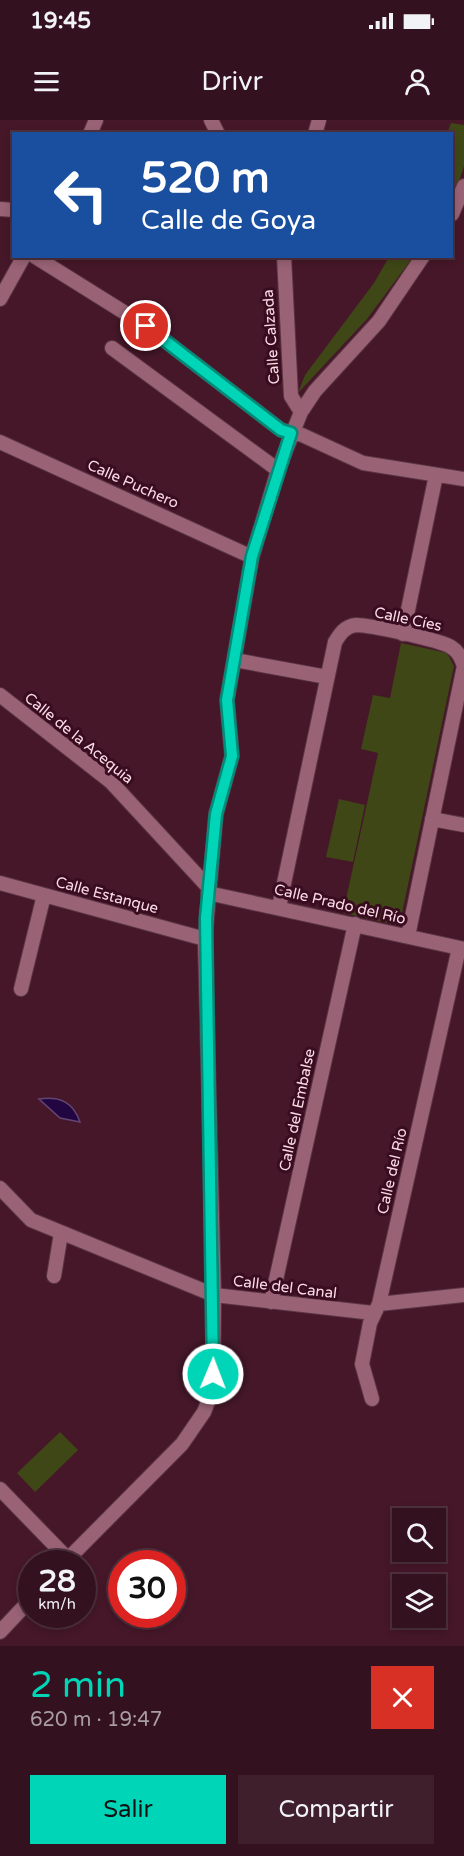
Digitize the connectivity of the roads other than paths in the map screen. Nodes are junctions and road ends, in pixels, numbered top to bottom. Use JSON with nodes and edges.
{"nodes":[{"id":1,"x":464,"y":186,"type":"edge"},
{"id":2,"x":453,"y":212,"type":"edge"},
{"id":3,"x":23,"y":258,"type":"edge"},
{"id":4,"x":37,"y":258,"type":"edge"},
{"id":5,"x":284,"y":258,"type":"edge"},
{"id":6,"x":422,"y":258,"type":"edge"},
{"id":7,"x":0,"y":299,"type":"edge"},
{"id":8,"x":112,"y":348,"type":"dead end"},
{"id":9,"x":301,"y":412,"type":"junction"},
{"id":10,"x":291,"y":433,"type":"junction"},
{"id":11,"x":0,"y":442,"type":"edge"},
{"id":12,"x":278,"y":470,"type":"junction"},
{"id":13,"x":436,"y":475,"type":"junction"},
{"id":14,"x":464,"y":479,"type":"edge"},
{"id":15,"x":252,"y":556,"type":"junction"},
{"id":16,"x":404,"y":634,"type":"junction"},
{"id":17,"x":235,"y":660,"type":"junction"},
{"id":18,"x":327,"y":677,"type":"junction"},
{"id":19,"x":0,"y":695,"type":"edge"},
{"id":20,"x":432,"y":819,"type":"junction"},
{"id":21,"x":464,"y":825,"type":"edge"},
{"id":22,"x":0,"y":883,"type":"edge"},
{"id":23,"x":208,"y":890,"type":"junction"},
{"id":24,"x":44,"y":895,"type":"junction"},
{"id":25,"x":279,"y":907,"type":"junction"},
{"id":26,"x":355,"y":924,"type":"junction"},
{"id":27,"x":408,"y":936,"type":"junction"},
{"id":28,"x":205,"y":939,"type":"junction"},
{"id":29,"x":461,"y":949,"type":"edge"},
{"id":30,"x":21,"y":989,"type":"dead end"},
{"id":31,"x":0,"y":1188,"type":"edge"},
{"id":32,"x":61,"y":1233,"type":"junction"},
{"id":33,"x":54,"y":1276,"type":"dead end"},
{"id":34,"x":214,"y":1295,"type":"junction"},
{"id":35,"x":464,"y":1295,"type":"edge"},
{"id":36,"x":271,"y":1302,"type":"junction"},
{"id":37,"x":376,"y":1309,"type":"junction"},
{"id":38,"x":372,"y":1399,"type":"dead end"},
{"id":39,"x":0,"y":1489,"type":"edge"},
{"id":40,"x":56,"y":1550,"type":"edge"},
{"id":41,"x":77,"y":1550,"type":"edge"},
{"id":42,"x":18,"y":1613,"type":"edge"},
{"id":43,"x":0,"y":1632,"type":"edge"}],
"edges":[{"from":1,"to":2,"type":"street"},
{"from":3,"to":7,"type":"street"},
{"from":4,"to":10,"type":"street"},
{"from":5,"to":9,"type":"street","name":"Calle Calzada"},
{"from":6,"to":9,"type":"street"},
{"from":8,"to":12,"type":"street"},
{"from":9,"to":10,"type":"street"},
{"from":10,"to":12,"type":"street"},
{"from":10,"to":13,"type":"street"},
{"from":11,"to":15,"type":"street","name":"Calle Puchero"},
{"from":12,"to":15,"type":"street"},
{"from":13,"to":14,"type":"street"},
{"from":13,"to":16,"type":"street"},
{"from":15,"to":17,"type":"street"},
{"from":16,"to":18,"type":"street","name":"Calle Cíes"},
{"from":16,"to":20,"type":"street","name":"Calle Cíes"},
{"from":17,"to":18,"type":"street"},
{"from":17,"to":23,"type":"street"},
{"from":18,"to":25,"type":"street","name":"Calle Cíes"},
{"from":19,"to":23,"type":"street","name":"Calle de la Acequia"},
{"from":20,"to":21,"type":"street"},
{"from":20,"to":27,"type":"street","name":"Calle Cíes"},
{"from":22,"to":24,"type":"street","name":"Calle Estanque"},
{"from":23,"to":25,"type":"street","name":"Calle Prado del Río"},
{"from":23,"to":28,"type":"street"},
{"from":24,"to":28,"type":"street","name":"Calle Estanque"},
{"from":24,"to":30,"type":"street"},
{"from":25,"to":26,"type":"street","name":"Calle Prado del Río"},
{"from":26,"to":27,"type":"street","name":"Calle Prado del Río"},
{"from":26,"to":36,"type":"street","name":"Calle del Embalse"},
{"from":27,"to":29,"type":"street","name":"Calle Prado del Río"},
{"from":28,"to":34,"type":"street"},
{"from":29,"to":37,"type":"street","name":"Calle del Río"},
{"from":31,"to":32,"type":"street","name":"Calle del Canal"},
{"from":32,"to":33,"type":"street"},
{"from":32,"to":34,"type":"street","name":"Calle del Canal"},
{"from":34,"to":36,"type":"street","name":"Calle del Canal"},
{"from":34,"to":41,"type":"street"},
{"from":35,"to":37,"type":"street","name":"Calle del Canal"},
{"from":36,"to":37,"type":"street","name":"Calle del Canal"},
{"from":37,"to":38,"type":"street","name":"Calle del Río"},
{"from":39,"to":40,"type":"street"},
{"from":42,"to":43,"type":"street"}]}
